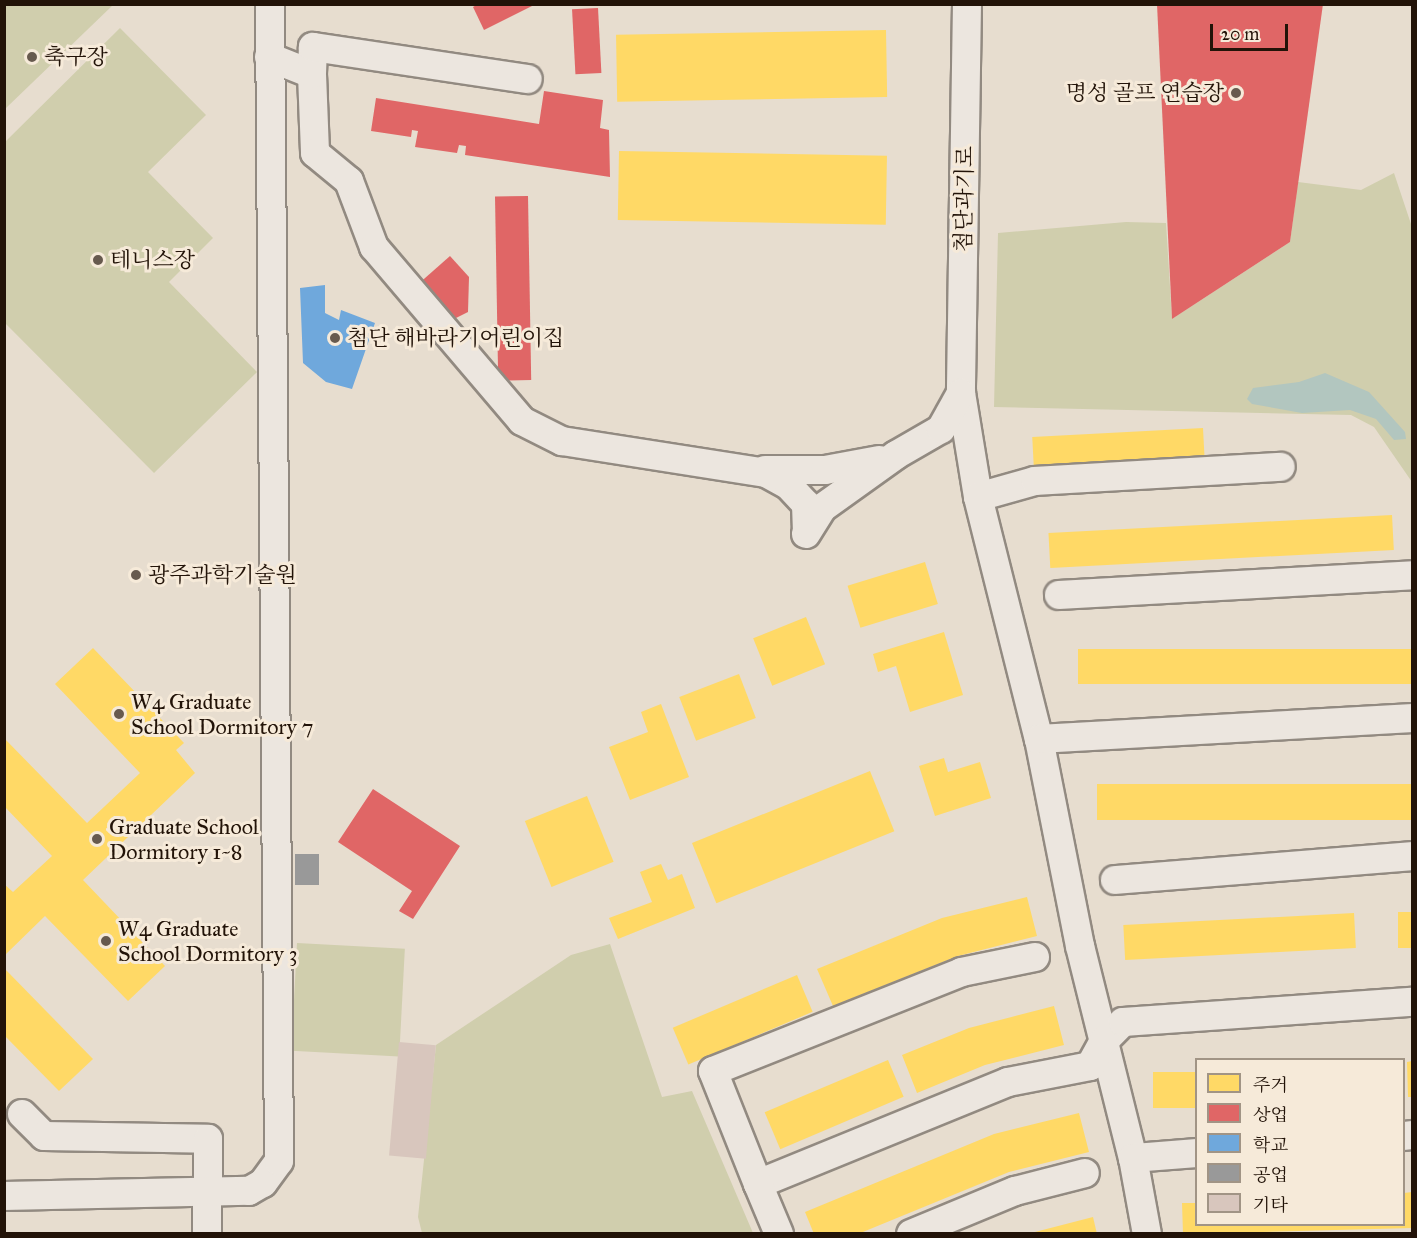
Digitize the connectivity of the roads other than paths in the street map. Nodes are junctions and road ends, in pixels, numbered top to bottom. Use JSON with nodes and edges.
{"nodes":[{"id":1,"x":270,"y":4,"type":"edge"},
{"id":2,"x":966,"y":4,"type":"edge"},
{"id":3,"x":269,"y":57,"type":"junction"},
{"id":4,"x":312,"y":74,"type":"junction"},
{"id":5,"x":528,"y":79,"type":"dead end"},
{"id":6,"x":962,"y":393,"type":"junction"},
{"id":7,"x":896,"y":455,"type":"junction"},
{"id":8,"x":1281,"y":467,"type":"dead end"},
{"id":9,"x":755,"y":470,"type":"junction"},
{"id":10,"x":978,"y":497,"type":"junction"},
{"id":11,"x":1413,"y":575,"type":"edge"},
{"id":12,"x":1059,"y":595,"type":"dead end"},
{"id":13,"x":1413,"y":718,"type":"edge"},
{"id":14,"x":1039,"y":739,"type":"junction"},
{"id":15,"x":1413,"y":856,"type":"edge"},
{"id":16,"x":1115,"y":880,"type":"dead end"},
{"id":17,"x":1035,"y":957,"type":"dead end"},
{"id":18,"x":1413,"y":1002,"type":"edge"},
{"id":19,"x":1104,"y":1041,"type":"junction"},
{"id":20,"x":22,"y":1114,"type":"dead end"},
{"id":21,"x":1195,"y":1153,"type":"edge"},
{"id":22,"x":1133,"y":1158,"type":"junction"},
{"id":23,"x":1084,"y":1173,"type":"dead end"},
{"id":24,"x":758,"y":1184,"type":"junction"},
{"id":25,"x":207,"y":1191,"type":"junction"},
{"id":26,"x":4,"y":1196,"type":"edge"},
{"id":27,"x":207,"y":1233,"type":"edge"},
{"id":28,"x":778,"y":1233,"type":"edge"},
{"id":29,"x":911,"y":1233,"type":"edge"},
{"id":30,"x":1147,"y":1233,"type":"edge"}],
"edges":[{"from":1,"to":3,"type":"street"},
{"from":2,"to":6,"type":"street","name":"첨단과기로"},
{"from":3,"to":4,"type":"street"},
{"from":3,"to":25,"type":"street"},
{"from":4,"to":5,"type":"street"},
{"from":4,"to":9,"type":"street"},
{"from":6,"to":7,"type":"street"},
{"from":6,"to":10,"type":"street","name":"첨단과기로"},
{"from":7,"to":9,"type":"street"},
{"from":7,"to":9,"type":"street"},
{"from":8,"to":10,"type":"street"},
{"from":10,"to":14,"type":"street","name":"첨단과기로"},
{"from":11,"to":12,"type":"street"},
{"from":13,"to":14,"type":"street"},
{"from":14,"to":19,"type":"street","name":"첨단과기로"},
{"from":15,"to":16,"type":"street"},
{"from":17,"to":24,"type":"street"},
{"from":18,"to":19,"type":"street"},
{"from":19,"to":22,"type":"street","name":"첨단과기로"},
{"from":19,"to":24,"type":"street"},
{"from":20,"to":25,"type":"street"},
{"from":21,"to":22,"type":"street"},
{"from":22,"to":30,"type":"street","name":"첨단과기로"},
{"from":23,"to":29,"type":"street"},
{"from":24,"to":28,"type":"street"},
{"from":25,"to":26,"type":"street"},
{"from":25,"to":27,"type":"street"}]}
